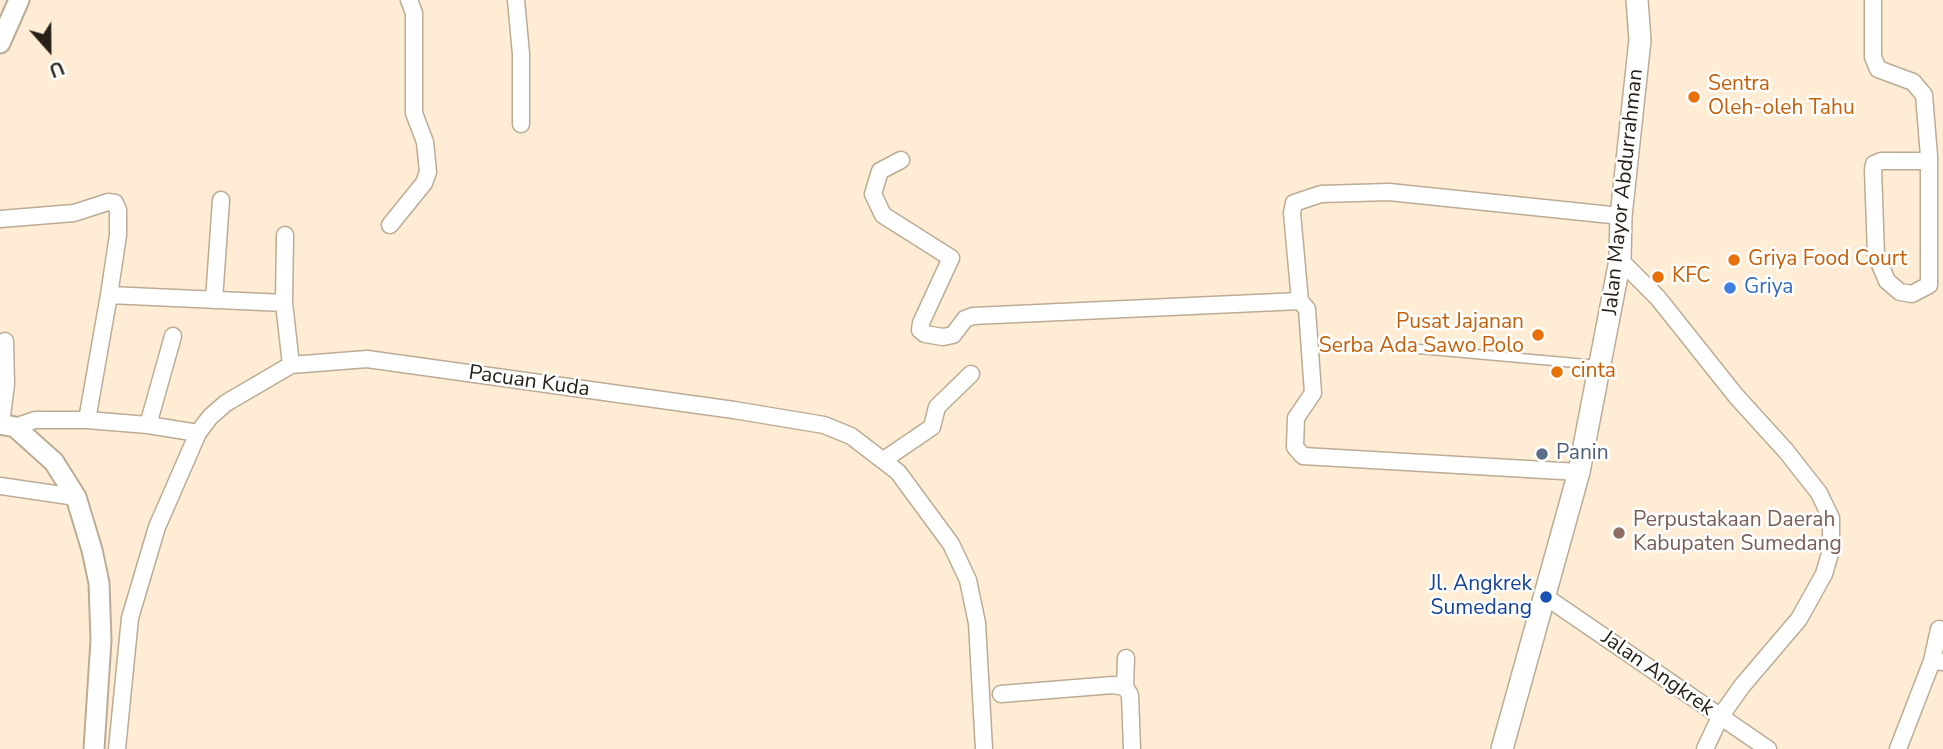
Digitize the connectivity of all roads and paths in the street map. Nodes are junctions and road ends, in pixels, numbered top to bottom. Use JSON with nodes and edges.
{"nodes":[{"id":1,"x":19,"y":0,"type":"edge"},
{"id":2,"x":409,"y":0,"type":"edge"},
{"id":3,"x":516,"y":0,"type":"edge"},
{"id":4,"x":1637,"y":0,"type":"edge"},
{"id":5,"x":1873,"y":0,"type":"edge"},
{"id":6,"x":0,"y":43,"type":"edge"},
{"id":7,"x":521,"y":124,"type":"dead end"},
{"id":8,"x":1934,"y":158,"type":"edge"},
{"id":9,"x":901,"y":160,"type":"dead end"},
{"id":10,"x":221,"y":201,"type":"dead end"},
{"id":11,"x":1621,"y":216,"type":"junction"},
{"id":12,"x":0,"y":219,"type":"edge"},
{"id":13,"x":390,"y":225,"type":"dead end"},
{"id":14,"x":285,"y":235,"type":"dead end"},
{"id":15,"x":1620,"y":260,"type":"junction"},
{"id":16,"x":109,"y":295,"type":"junction"},
{"id":17,"x":214,"y":300,"type":"junction"},
{"id":18,"x":1300,"y":301,"type":"junction"},
{"id":19,"x":284,"y":303,"type":"junction"},
{"id":20,"x":173,"y":337,"type":"dead end"},
{"id":21,"x":5,"y":341,"type":"dead end"},
{"id":22,"x":1419,"y":349,"type":"dead end"},
{"id":23,"x":291,"y":365,"type":"junction"},
{"id":24,"x":1601,"y":365,"type":"junction"},
{"id":25,"x":971,"y":374,"type":"dead end"},
{"id":26,"x":87,"y":420,"type":"junction"},
{"id":27,"x":5,"y":425,"type":"edge"},
{"id":28,"x":148,"y":425,"type":"junction"},
{"id":29,"x":198,"y":433,"type":"junction"},
{"id":30,"x":885,"y":459,"type":"junction"},
{"id":31,"x":1579,"y":472,"type":"junction"},
{"id":32,"x":0,"y":486,"type":"edge"},
{"id":33,"x":76,"y":497,"type":"junction"},
{"id":34,"x":1546,"y":597,"type":"junction"},
{"id":35,"x":1940,"y":629,"type":"dead end"},
{"id":36,"x":1126,"y":658,"type":"dead end"},
{"id":37,"x":1938,"y":662,"type":"edge"},
{"id":38,"x":1125,"y":687,"type":"junction"},
{"id":39,"x":1002,"y":694,"type":"dead end"},
{"id":40,"x":1720,"y":717,"type":"junction"},
{"id":41,"x":94,"y":749,"type":"edge"},
{"id":42,"x":117,"y":749,"type":"edge"},
{"id":43,"x":984,"y":749,"type":"edge"},
{"id":44,"x":1132,"y":749,"type":"edge"},
{"id":45,"x":1502,"y":749,"type":"edge"},
{"id":46,"x":1705,"y":749,"type":"edge"},
{"id":47,"x":1768,"y":749,"type":"edge"},
{"id":48,"x":1898,"y":749,"type":"edge"}],
"edges":[{"from":1,"to":6,"type":"street"},
{"from":2,"to":13,"type":"street"},
{"from":3,"to":7,"type":"street"},
{"from":4,"to":11,"type":"main road","name":"Jalan Mayor Abdurrahman"},
{"from":5,"to":8,"type":"street"},
{"from":8,"to":8,"type":"street"},
{"from":9,"to":18,"type":"street"},
{"from":10,"to":17,"type":"street"},
{"from":11,"to":15,"type":"main road","name":"Jalan Mayor Abdurrahman"},
{"from":11,"to":18,"type":"street"},
{"from":12,"to":16,"type":"street"},
{"from":14,"to":19,"type":"street"},
{"from":15,"to":24,"type":"main road","name":"Jalan Mayor Abdurrahman"},
{"from":15,"to":40,"type":"street"},
{"from":16,"to":17,"type":"street"},
{"from":16,"to":26,"type":"street"},
{"from":17,"to":19,"type":"street"},
{"from":18,"to":31,"type":"street"},
{"from":19,"to":23,"type":"street"},
{"from":20,"to":28,"type":"street"},
{"from":21,"to":27,"type":"street"},
{"from":22,"to":24,"type":"lane"},
{"from":23,"to":29,"type":"street","name":"Pacuan Kuda"},
{"from":23,"to":30,"type":"street","name":"Pacuan Kuda"},
{"from":24,"to":31,"type":"main road","name":"Jalan Mayor Abdurrahman"},
{"from":25,"to":30,"type":"street"},
{"from":26,"to":27,"type":"street"},
{"from":26,"to":28,"type":"street"},
{"from":27,"to":33,"type":"street"},
{"from":28,"to":29,"type":"street"},
{"from":29,"to":42,"type":"street","name":"Pacuan Kuda"},
{"from":30,"to":43,"type":"street","name":"Pacuan Kuda"},
{"from":31,"to":34,"type":"main road","name":"Jalan Mayor Abdurrahman"},
{"from":32,"to":33,"type":"street"},
{"from":33,"to":41,"type":"street"},
{"from":34,"to":40,"type":"street","name":"Jalan Angkrek"},
{"from":34,"to":45,"type":"main road","name":"Jalan Mayor Abdurrahman"},
{"from":35,"to":37,"type":"street"},
{"from":36,"to":38,"type":"street"},
{"from":37,"to":48,"type":"street"},
{"from":38,"to":39,"type":"street"},
{"from":38,"to":44,"type":"street"},
{"from":40,"to":46,"type":"street"},
{"from":40,"to":47,"type":"street","name":"Jalan Angkrek"}]}
